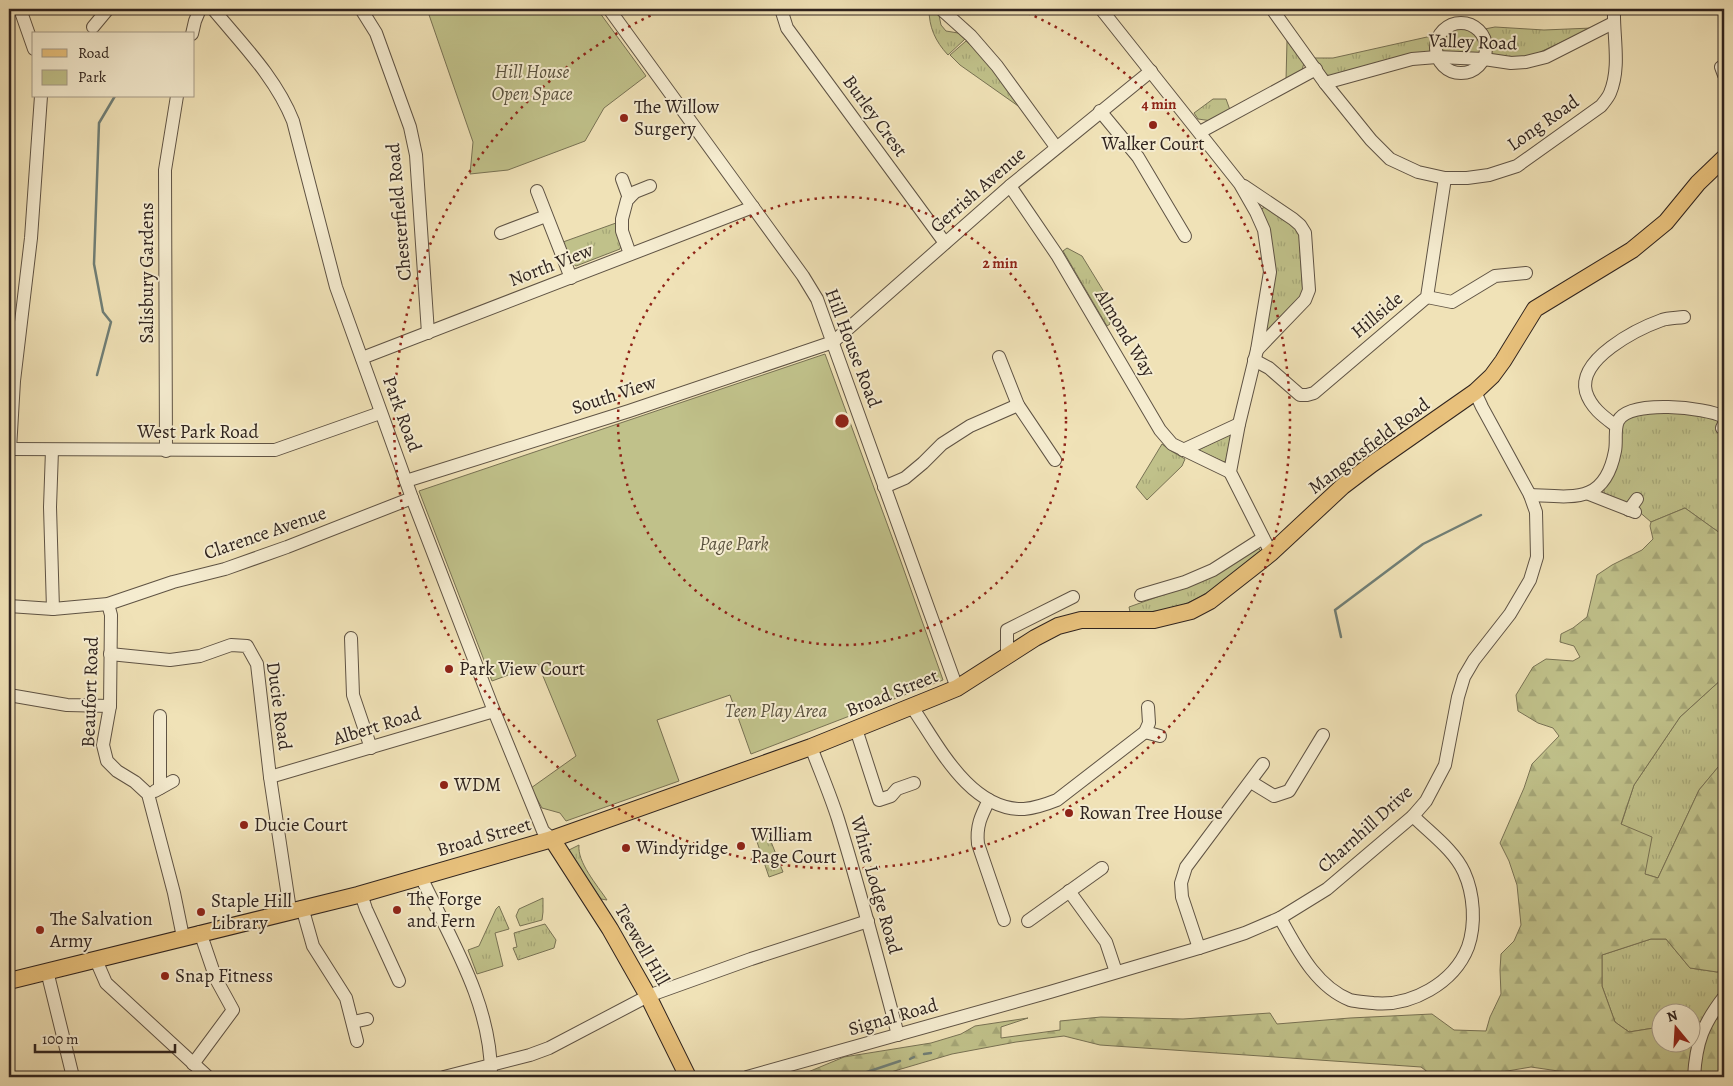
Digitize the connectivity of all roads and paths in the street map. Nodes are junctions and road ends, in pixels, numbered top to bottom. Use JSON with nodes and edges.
{"nodes":[{"id":1,"x":20,"y":9,"type":"edge"},
{"id":2,"x":108,"y":9,"type":"edge"},
{"id":3,"x":200,"y":9,"type":"edge"},
{"id":4,"x":213,"y":9,"type":"edge"},
{"id":5,"x":361,"y":9,"type":"edge"},
{"id":6,"x":609,"y":9,"type":"edge"},
{"id":7,"x":781,"y":9,"type":"edge"},
{"id":8,"x":941,"y":9,"type":"edge"},
{"id":9,"x":1101,"y":9,"type":"edge"},
{"id":10,"x":1272,"y":9,"type":"edge"},
{"id":11,"x":1614,"y":9,"type":"edge"},
{"id":12,"x":1613,"y":23,"type":"junction"},
{"id":13,"x":94,"y":27,"type":"dead end"},
{"id":14,"x":192,"y":32,"type":"edge"},
{"id":15,"x":32,"y":43,"type":"edge"},
{"id":16,"x":1437,"y":57,"type":"junction"},
{"id":17,"x":1484,"y":59,"type":"junction"},
{"id":18,"x":1316,"y":69,"type":"junction"},
{"id":19,"x":1151,"y":71,"type":"junction"},
{"id":20,"x":1325,"y":83,"type":"junction"},
{"id":21,"x":41,"y":98,"type":"edge"},
{"id":22,"x":177,"y":98,"type":"edge"},
{"id":23,"x":1100,"y":111,"type":"junction"},
{"id":24,"x":1200,"y":132,"type":"junction"},
{"id":25,"x":1056,"y":147,"type":"junction"},
{"id":26,"x":1724,"y":158,"type":"edge"},
{"id":27,"x":1444,"y":178,"type":"junction"},
{"id":28,"x":622,"y":179,"type":"dead end"},
{"id":29,"x":1240,"y":184,"type":"junction"},
{"id":30,"x":650,"y":186,"type":"dead end"},
{"id":31,"x":1010,"y":186,"type":"junction"},
{"id":32,"x":537,"y":191,"type":"dead end"},
{"id":33,"x":629,"y":198,"type":"junction"},
{"id":34,"x":753,"y":207,"type":"junction"},
{"id":35,"x":546,"y":216,"type":"junction"},
{"id":36,"x":501,"y":233,"type":"dead end"},
{"id":37,"x":1185,"y":236,"type":"dead end"},
{"id":38,"x":945,"y":243,"type":"junction"},
{"id":39,"x":630,"y":254,"type":"junction"},
{"id":40,"x":1526,"y":273,"type":"dead end"},
{"id":41,"x":570,"y":278,"type":"junction"},
{"id":42,"x":1427,"y":297,"type":"junction"},
{"id":43,"x":1684,"y":317,"type":"dead end"},
{"id":44,"x":428,"y":333,"type":"junction"},
{"id":45,"x":833,"y":342,"type":"junction"},
{"id":46,"x":1255,"y":355,"type":"junction"},
{"id":47,"x":999,"y":357,"type":"dead end"},
{"id":48,"x":362,"y":358,"type":"junction"},
{"id":49,"x":1475,"y":392,"type":"junction"},
{"id":50,"x":1018,"y":405,"type":"junction"},
{"id":51,"x":380,"y":413,"type":"junction"},
{"id":52,"x":1724,"y":423,"type":"edge"},
{"id":53,"x":1239,"y":424,"type":"junction"},
{"id":54,"x":1616,"y":426,"type":"junction"},
{"id":55,"x":9,"y":449,"type":"edge"},
{"id":56,"x":52,"y":450,"type":"junction"},
{"id":57,"x":1183,"y":450,"type":"junction"},
{"id":58,"x":166,"y":451,"type":"junction"},
{"id":59,"x":1055,"y":460,"type":"dead end"},
{"id":60,"x":1230,"y":472,"type":"junction"},
{"id":61,"x":406,"y":481,"type":"junction"},
{"id":62,"x":884,"y":487,"type":"junction"},
{"id":63,"x":1530,"y":494,"type":"junction"},
{"id":64,"x":1589,"y":494,"type":"junction"},
{"id":65,"x":412,"y":498,"type":"junction"},
{"id":66,"x":1637,"y":498,"type":"dead end"},
{"id":67,"x":1263,"y":538,"type":"junction"},
{"id":68,"x":1271,"y":553,"type":"junction"},
{"id":69,"x":1141,"y":595,"type":"dead end"},
{"id":70,"x":1073,"y":597,"type":"dead end"},
{"id":71,"x":108,"y":604,"type":"junction"},
{"id":72,"x":9,"y":606,"type":"edge"},
{"id":73,"x":53,"y":609,"type":"junction"},
{"id":74,"x":351,"y":638,"type":"dead end"},
{"id":75,"x":110,"y":654,"type":"junction"},
{"id":76,"x":1007,"y":657,"type":"junction"},
{"id":77,"x":957,"y":688,"type":"junction"},
{"id":78,"x":9,"y":695,"type":"edge"},
{"id":79,"x":110,"y":706,"type":"junction"},
{"id":80,"x":1148,"y":706,"type":"dead end"},
{"id":81,"x":912,"y":707,"type":"junction"},
{"id":82,"x":494,"y":711,"type":"junction"},
{"id":83,"x":160,"y":716,"type":"dead end"},
{"id":84,"x":856,"y":729,"type":"junction"},
{"id":85,"x":1145,"y":732,"type":"junction"},
{"id":86,"x":1323,"y":735,"type":"dead end"},
{"id":87,"x":1160,"y":736,"type":"dead end"},
{"id":88,"x":811,"y":747,"type":"junction"},
{"id":89,"x":371,"y":748,"type":"junction"},
{"id":90,"x":1263,"y":764,"type":"dead end"},
{"id":91,"x":270,"y":777,"type":"junction"},
{"id":92,"x":172,"y":781,"type":"dead end"},
{"id":93,"x":1250,"y":782,"type":"junction"},
{"id":94,"x":914,"y":783,"type":"dead end"},
{"id":95,"x":160,"y":788,"type":"junction"},
{"id":96,"x":148,"y":794,"type":"junction"},
{"id":97,"x":989,"y":800,"type":"junction"},
{"id":98,"x":1413,"y":816,"type":"junction"},
{"id":99,"x":552,"y":839,"type":"junction"},
{"id":100,"x":1102,"y":868,"type":"dead end"},
{"id":101,"x":421,"y":877,"type":"junction"},
{"id":102,"x":1069,"y":891,"type":"junction"},
{"id":103,"x":361,"y":894,"type":"junction"},
{"id":104,"x":997,"y":899,"type":"junction"},
{"id":105,"x":984,"y":904,"type":"dead end"},
{"id":106,"x":296,"y":909,"type":"junction"},
{"id":107,"x":1280,"y":918,"type":"junction"},
{"id":108,"x":1004,"y":920,"type":"dead end"},
{"id":109,"x":868,"y":921,"type":"junction"},
{"id":110,"x":1028,"y":921,"type":"dead end"},
{"id":111,"x":200,"y":932,"type":"junction"},
{"id":112,"x":183,"y":937,"type":"junction"},
{"id":113,"x":1199,"y":948,"type":"junction"},
{"id":114,"x":96,"y":960,"type":"junction"},
{"id":115,"x":47,"y":972,"type":"junction"},
{"id":116,"x":1116,"y":972,"type":"junction"},
{"id":117,"x":9,"y":980,"type":"edge"},
{"id":118,"x":399,"y":981,"type":"dead end"},
{"id":119,"x":1050,"y":992,"type":"joint"},
{"id":120,"x":648,"y":996,"type":"junction"},
{"id":121,"x":1724,"y":997,"type":"edge"},
{"id":122,"x":367,"y":1019,"type":"dead end"},
{"id":123,"x":352,"y":1022,"type":"junction"},
{"id":124,"x":898,"y":1035,"type":"junction"},
{"id":125,"x":357,"y":1041,"type":"dead end"},
{"id":126,"x":193,"y":1064,"type":"junction"},
{"id":127,"x":491,"y":1071,"type":"edge"},
{"id":128,"x":73,"y":1077,"type":"edge"},
{"id":129,"x":208,"y":1077,"type":"edge"},
{"id":130,"x":444,"y":1077,"type":"edge"},
{"id":131,"x":688,"y":1077,"type":"edge"},
{"id":132,"x":746,"y":1077,"type":"edge"},
{"id":133,"x":1694,"y":1077,"type":"edge"}],
"edges":[{"from":1,"to":15,"type":"street"},
{"from":2,"to":13,"type":"street"},
{"from":3,"to":14,"type":"street"},
{"from":4,"to":48,"type":"street","name":"Park Road"},
{"from":5,"to":44,"type":"street","name":"Chesterfield Road"},
{"from":6,"to":34,"type":"street","name":"Hill House Road"},
{"from":7,"to":38,"type":"street","name":"Burley Crest"},
{"from":8,"to":25,"type":"street"},
{"from":9,"to":19,"type":"street"},
{"from":10,"to":18,"type":"street","name":"Long Road"},
{"from":11,"to":12,"type":"street","name":"Long Road"},
{"from":12,"to":17,"type":"street","name":"Valley Road"},
{"from":12,"to":27,"type":"street","name":"Long Road"},
{"from":16,"to":17,"type":"street","name":"Valley Road"},
{"from":16,"to":17,"type":"street"},
{"from":16,"to":20,"type":"street","name":"Valley Road"},
{"from":18,"to":20,"type":"street","name":"Long Road"},
{"from":18,"to":24,"type":"street"},
{"from":19,"to":23,"type":"street","name":"Gerrish Avenue"},
{"from":19,"to":24,"type":"street"},
{"from":20,"to":27,"type":"street","name":"Long Road"},
{"from":21,"to":55,"type":"street"},
{"from":22,"to":58,"type":"street","name":"Salisbury Gardens"},
{"from":23,"to":25,"type":"street","name":"Gerrish Avenue"},
{"from":23,"to":37,"type":"street"},
{"from":24,"to":29,"type":"street"},
{"from":25,"to":31,"type":"street","name":"Gerrish Avenue"},
{"from":26,"to":49,"type":"main road","name":"Mangotsfield Road"},
{"from":27,"to":42,"type":"street","name":"Hillside"},
{"from":28,"to":33,"type":"street"},
{"from":29,"to":46,"type":"street"},
{"from":29,"to":46,"type":"street"},
{"from":30,"to":33,"type":"street"},
{"from":31,"to":38,"type":"street","name":"Gerrish Avenue"},
{"from":31,"to":57,"type":"street","name":"Almond Way"},
{"from":32,"to":35,"type":"street"},
{"from":33,"to":39,"type":"street"},
{"from":34,"to":39,"type":"street","name":"North View"},
{"from":34,"to":45,"type":"street","name":"Hill House Road"},
{"from":35,"to":36,"type":"street"},
{"from":35,"to":41,"type":"street"},
{"from":38,"to":45,"type":"street","name":"Gerrish Avenue"},
{"from":39,"to":41,"type":"street","name":"North View"},
{"from":40,"to":42,"type":"street"},
{"from":41,"to":44,"type":"street","name":"North View"},
{"from":42,"to":46,"type":"street","name":"Hillside"},
{"from":43,"to":54,"type":"street"},
{"from":44,"to":48,"type":"street","name":"North View"},
{"from":45,"to":61,"type":"street","name":"South View"},
{"from":45,"to":62,"type":"street","name":"Hill House Road"},
{"from":46,"to":53,"type":"street"},
{"from":47,"to":50,"type":"street"},
{"from":48,"to":51,"type":"street","name":"Park Road"},
{"from":49,"to":63,"type":"street","name":"Charnhill Drive"},
{"from":49,"to":68,"type":"main road","name":"Mangotsfield Road"},
{"from":50,"to":59,"type":"street"},
{"from":50,"to":62,"type":"street"},
{"from":51,"to":58,"type":"street","name":"West Park Road"},
{"from":51,"to":61,"type":"street","name":"Park Road"},
{"from":52,"to":54,"type":"street"},
{"from":53,"to":57,"type":"street"},
{"from":53,"to":60,"type":"street"},
{"from":54,"to":64,"type":"street"},
{"from":55,"to":56,"type":"street","name":"West Park Road"},
{"from":56,"to":58,"type":"street","name":"West Park Road"},
{"from":56,"to":73,"type":"street"},
{"from":57,"to":60,"type":"street","name":"Almond Way"},
{"from":60,"to":67,"type":"street"},
{"from":61,"to":65,"type":"street","name":"Park Road"},
{"from":62,"to":77,"type":"street","name":"Hill House Road"},
{"from":63,"to":64,"type":"street"},
{"from":63,"to":98,"type":"street","name":"Charnhill Drive"},
{"from":64,"to":66,"type":"street"},
{"from":65,"to":71,"type":"street","name":"Clarence Avenue"},
{"from":65,"to":82,"type":"street","name":"Park Road"},
{"from":67,"to":68,"type":"street"},
{"from":67,"to":69,"type":"street"},
{"from":68,"to":76,"type":"main road","name":"Mangotsfield Road"},
{"from":70,"to":76,"type":"street"},
{"from":71,"to":73,"type":"street","name":"Clarence Avenue"},
{"from":71,"to":75,"type":"street","name":"Beaufort Road"},
{"from":72,"to":73,"type":"street","name":"Clarence Avenue"},
{"from":74,"to":89,"type":"street"},
{"from":75,"to":79,"type":"street","name":"Beaufort Road"},
{"from":75,"to":91,"type":"street","name":"Ducie Road"},
{"from":76,"to":77,"type":"main road","name":"Mangotsfield Road"},
{"from":77,"to":81,"type":"main road","name":"Broad Street"},
{"from":78,"to":79,"type":"street"},
{"from":79,"to":96,"type":"street","name":"Beaufort Road"},
{"from":80,"to":85,"type":"street"},
{"from":81,"to":84,"type":"main road","name":"Broad Street"},
{"from":81,"to":97,"type":"street"},
{"from":82,"to":89,"type":"street","name":"Albert Road"},
{"from":82,"to":99,"type":"street","name":"Park Road"},
{"from":83,"to":95,"type":"street"},
{"from":84,"to":88,"type":"main road","name":"Broad Street"},
{"from":84,"to":94,"type":"street"},
{"from":85,"to":87,"type":"street"},
{"from":85,"to":97,"type":"street"},
{"from":86,"to":93,"type":"street"},
{"from":88,"to":99,"type":"main road","name":"Broad Street"},
{"from":88,"to":109,"type":"street","name":"White Lodge Road"},
{"from":89,"to":91,"type":"street","name":"Albert Road"},
{"from":90,"to":93,"type":"street"},
{"from":91,"to":106,"type":"street","name":"Ducie Road"},
{"from":92,"to":95,"type":"street"},
{"from":93,"to":113,"type":"street"},
{"from":95,"to":96,"type":"street"},
{"from":96,"to":112,"type":"street"},
{"from":97,"to":104,"type":"street"},
{"from":98,"to":107,"type":"street","name":"Charnhill Drive"},
{"from":98,"to":107,"type":"street"},
{"from":99,"to":101,"type":"main road","name":"Broad Street"},
{"from":99,"to":120,"type":"main road","name":"Teewell Hill"},
{"from":100,"to":102,"type":"street"},
{"from":101,"to":103,"type":"main road","name":"Broad Street"},
{"from":101,"to":127,"type":"street"},
{"from":102,"to":110,"type":"street"},
{"from":102,"to":116,"type":"street"},
{"from":103,"to":106,"type":"main road","name":"Broad Street"},
{"from":103,"to":118,"type":"street"},
{"from":104,"to":105,"type":"street"},
{"from":104,"to":108,"type":"street"},
{"from":106,"to":111,"type":"main road","name":"Broad Street"},
{"from":106,"to":123,"type":"street","name":"Ducie Road"},
{"from":107,"to":113,"type":"street","name":"Charnhill Drive"},
{"from":109,"to":120,"type":"street"},
{"from":109,"to":124,"type":"street","name":"White Lodge Road"},
{"from":111,"to":112,"type":"main road","name":"Broad Street"},
{"from":111,"to":126,"type":"street"},
{"from":112,"to":114,"type":"main road","name":"Broad Street"},
{"from":113,"to":116,"type":"street","name":"Charnhill Drive"},
{"from":114,"to":115,"type":"main road","name":"Broad Street"},
{"from":114,"to":126,"type":"street"},
{"from":115,"to":117,"type":"main road","name":"Broad Street"},
{"from":115,"to":128,"type":"street"},
{"from":116,"to":119,"type":"street","name":"Charnhill Drive"},
{"from":119,"to":124,"type":"street","name":"Signal Road"},
{"from":120,"to":127,"type":"street"},
{"from":120,"to":131,"type":"main road","name":"Teewell Hill"},
{"from":121,"to":133,"type":"street"},
{"from":122,"to":123,"type":"street"},
{"from":123,"to":125,"type":"street","name":"Ducie Road"},
{"from":124,"to":132,"type":"street","name":"Signal Road"},
{"from":126,"to":129,"type":"street"},
{"from":127,"to":130,"type":"street"}]}
